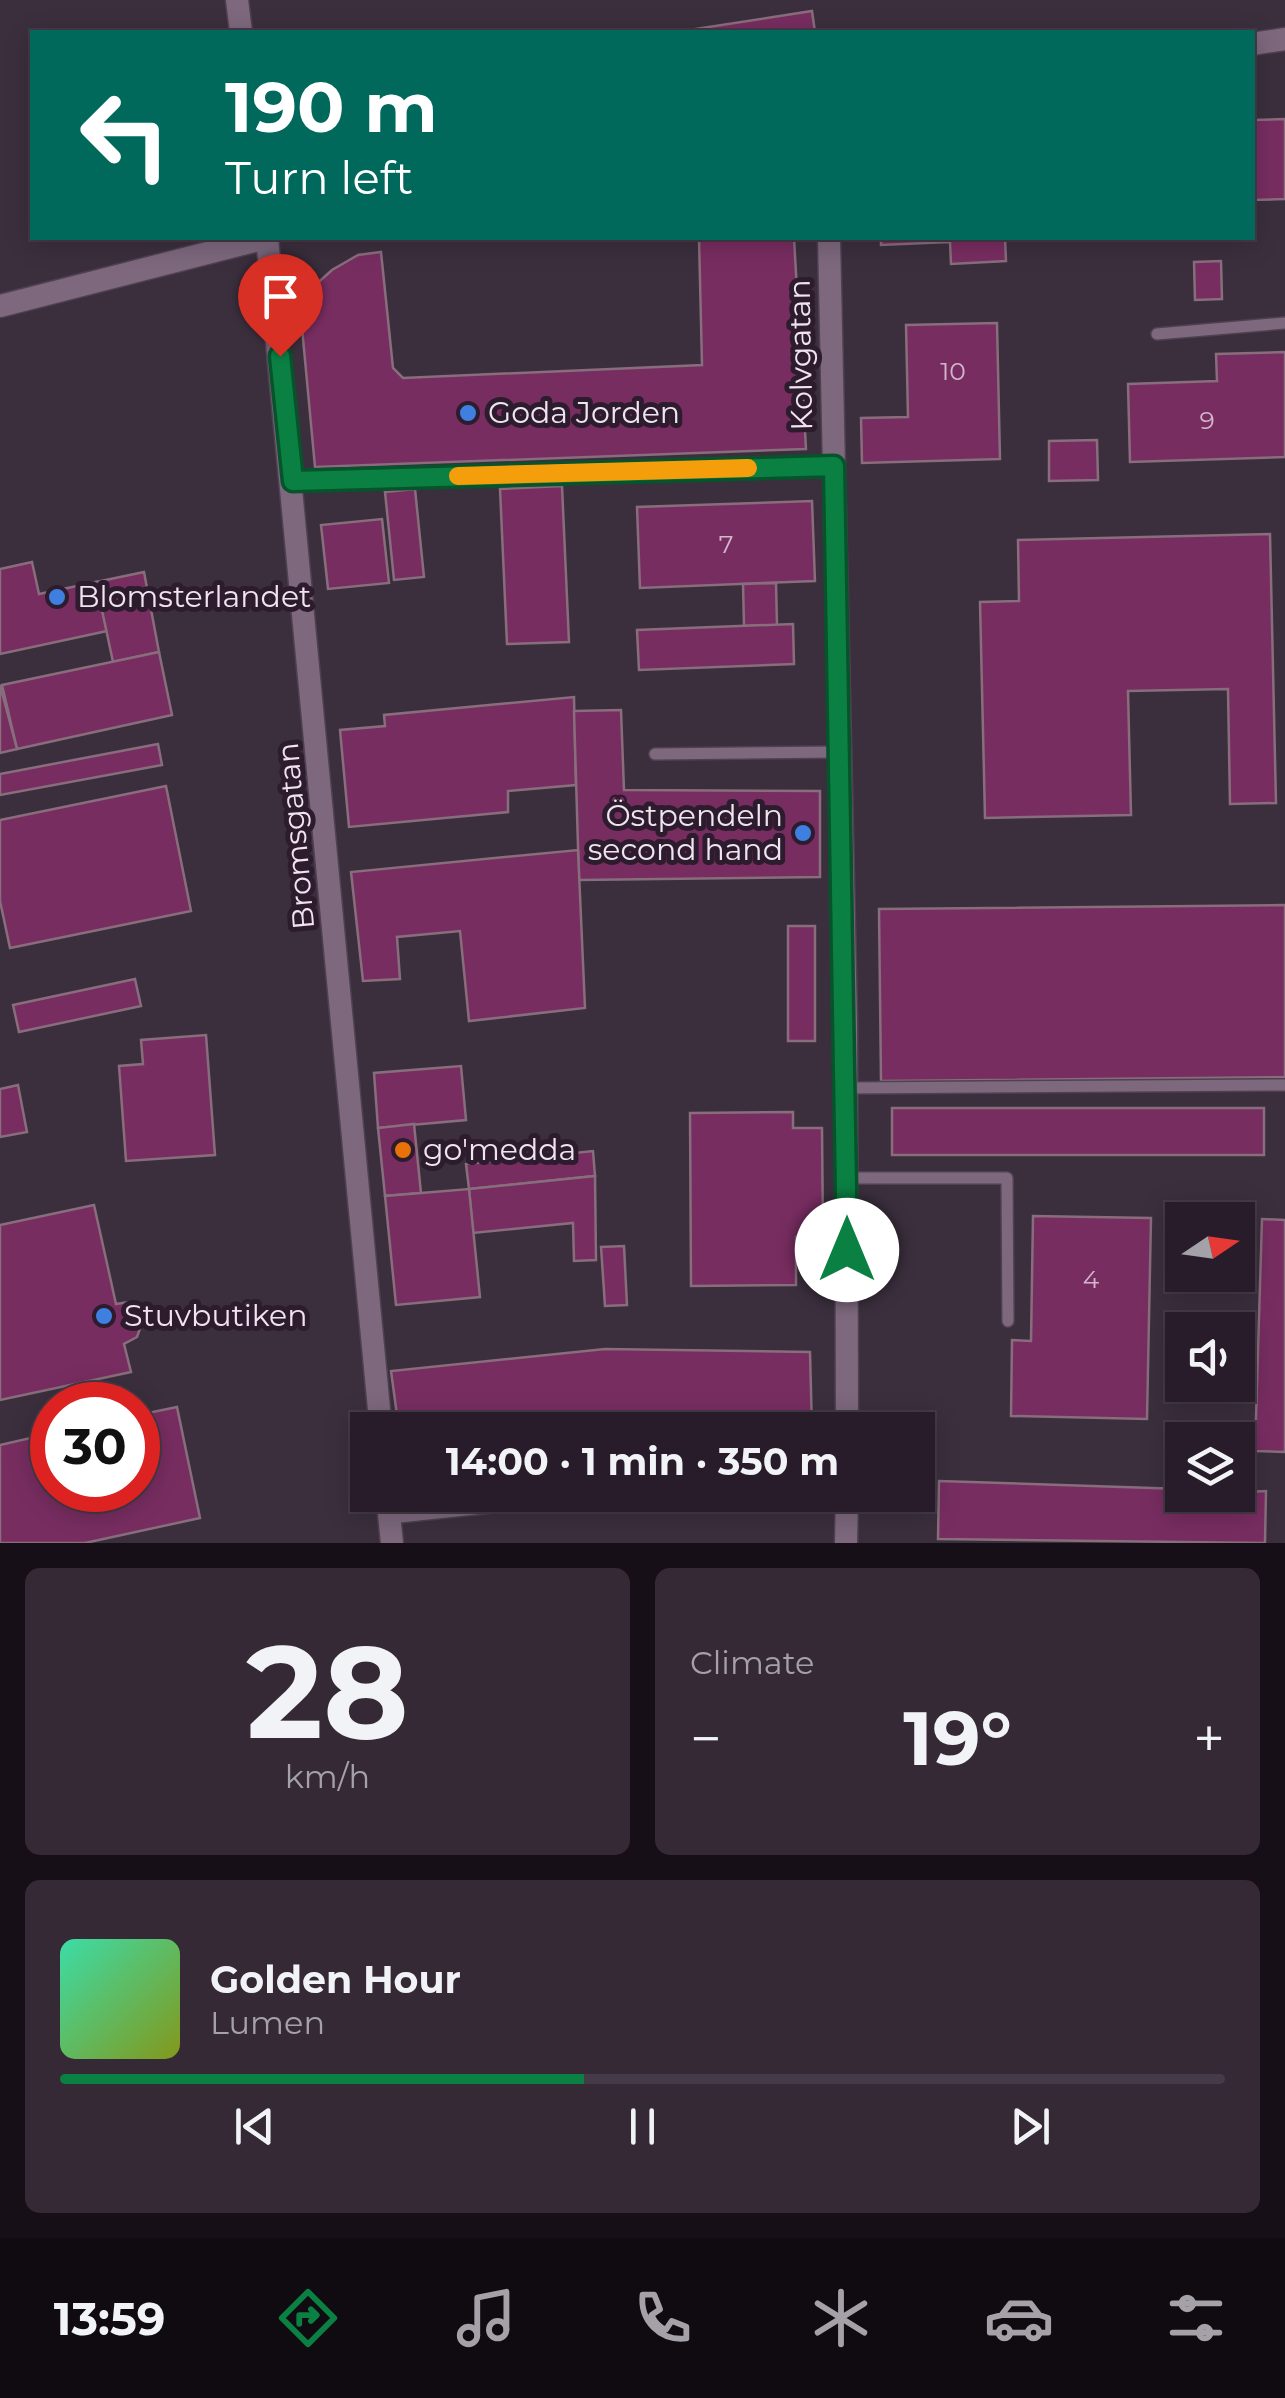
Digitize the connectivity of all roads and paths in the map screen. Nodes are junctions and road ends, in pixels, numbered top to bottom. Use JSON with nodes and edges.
{"nodes":[{"id":1,"x":238,"y":0,"type":"edge"},
{"id":2,"x":242,"y":30,"type":"edge"},
{"id":3,"x":1285,"y":38,"type":"edge"},
{"id":4,"x":1255,"y":43,"type":"edge"},
{"id":5,"x":258,"y":240,"type":"edge"},
{"id":6,"x":266,"y":240,"type":"edge"},
{"id":7,"x":829,"y":240,"type":"edge"},
{"id":8,"x":0,"y":306,"type":"edge"},
{"id":9,"x":1285,"y":323,"type":"edge"},
{"id":10,"x":1158,"y":334,"type":"dead end"},
{"id":11,"x":834,"y":466,"type":"junction"},
{"id":12,"x":293,"y":481,"type":"junction"},
{"id":13,"x":841,"y":752,"type":"junction"},
{"id":14,"x":655,"y":754,"type":"dead end"},
{"id":15,"x":1285,"y":1085,"type":"edge"},
{"id":16,"x":846,"y":1088,"type":"junction"},
{"id":17,"x":847,"y":1178,"type":"junction"},
{"id":18,"x":1008,"y":1321,"type":"dead end"},
{"id":19,"x":379,"y":1412,"type":"edge"},
{"id":20,"x":847,"y":1412,"type":"edge"},
{"id":21,"x":389,"y":1512,"type":"edge"},
{"id":22,"x":847,"y":1512,"type":"edge"},
{"id":23,"x":392,"y":1543,"type":"edge"},
{"id":24,"x":846,"y":1543,"type":"edge"}],
"edges":[{"from":1,"to":2,"type":"street"},
{"from":3,"to":4,"type":"street"},
{"from":5,"to":8,"type":"street"},
{"from":6,"to":12,"type":"street","name":"Bromsgatan"},
{"from":7,"to":11,"type":"street","name":"Kolvgatan"},
{"from":9,"to":10,"type":"lane"},
{"from":11,"to":12,"type":"lane"},
{"from":11,"to":13,"type":"street","name":"Kolvgatan"},
{"from":12,"to":19,"type":"street","name":"Bromsgatan"},
{"from":13,"to":14,"type":"lane"},
{"from":13,"to":16,"type":"street","name":"Kolvgatan"},
{"from":15,"to":16,"type":"lane"},
{"from":16,"to":17,"type":"street","name":"Kolvgatan"},
{"from":17,"to":18,"type":"lane"},
{"from":17,"to":20,"type":"street","name":"Kolvgatan"},
{"from":21,"to":23,"type":"street"},
{"from":22,"to":24,"type":"street"}]}
